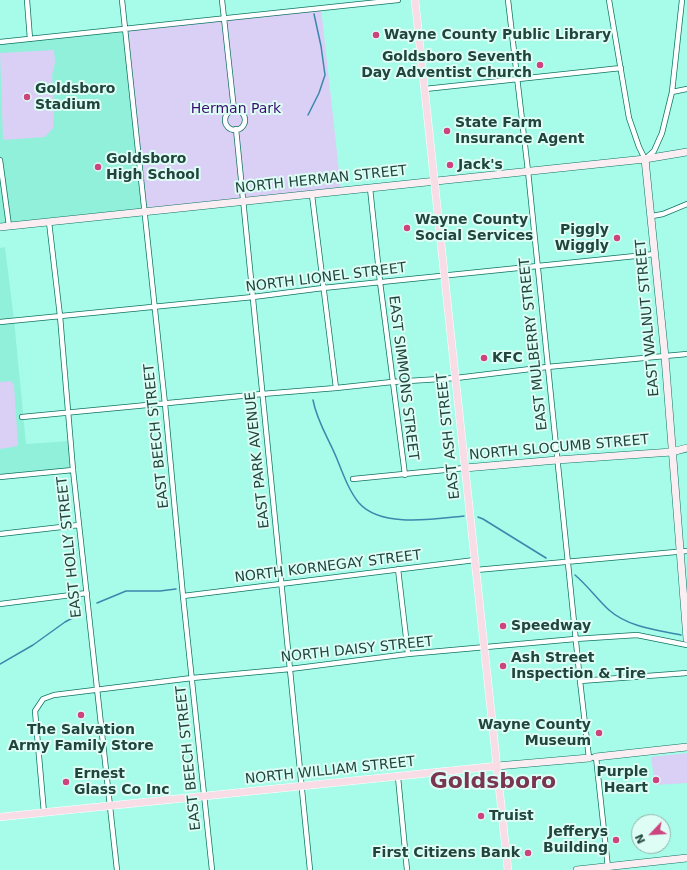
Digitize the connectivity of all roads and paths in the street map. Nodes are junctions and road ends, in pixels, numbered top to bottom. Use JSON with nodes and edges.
{"nodes":[{"id":1,"x":27,"y":0,"type":"edge"},
{"id":2,"x":122,"y":0,"type":"edge"},
{"id":3,"x":222,"y":0,"type":"edge"},
{"id":4,"x":398,"y":0,"type":"edge"},
{"id":5,"x":415,"y":0,"type":"edge"},
{"id":6,"x":508,"y":0,"type":"edge"},
{"id":7,"x":609,"y":0,"type":"edge"},
{"id":8,"x":682,"y":0,"type":"edge"},
{"id":9,"x":224,"y":18,"type":"junction"},
{"id":10,"x":125,"y":29,"type":"junction"},
{"id":11,"x":30,"y":39,"type":"junction"},
{"id":12,"x":0,"y":42,"type":"edge"},
{"id":13,"x":621,"y":68,"type":"junction"},
{"id":14,"x":516,"y":79,"type":"junction"},
{"id":15,"x":425,"y":89,"type":"junction"},
{"id":16,"x":687,"y":89,"type":"edge"},
{"id":17,"x":672,"y":92,"type":"junction"},
{"id":18,"x":234,"y":110,"type":"junction"},
{"id":19,"x":236,"y":130,"type":"junction"},
{"id":20,"x":687,"y":152,"type":"edge"},
{"id":21,"x":646,"y":159,"type":"junction"},
{"id":22,"x":0,"y":160,"type":"edge"},
{"id":23,"x":528,"y":171,"type":"junction"},
{"id":24,"x":434,"y":181,"type":"junction"},
{"id":25,"x":370,"y":188,"type":"junction"},
{"id":26,"x":312,"y":195,"type":"junction"},
{"id":27,"x":243,"y":201,"type":"junction"},
{"id":28,"x":687,"y":204,"type":"edge"},
{"id":29,"x":145,"y":212,"type":"junction"},
{"id":30,"x":652,"y":216,"type":"junction"},
{"id":31,"x":49,"y":222,"type":"junction"},
{"id":32,"x":9,"y":226,"type":"junction"},
{"id":33,"x":0,"y":227,"type":"edge"},
{"id":34,"x":655,"y":254,"type":"junction"},
{"id":35,"x":538,"y":266,"type":"junction"},
{"id":36,"x":445,"y":275,"type":"junction"},
{"id":37,"x":380,"y":282,"type":"junction"},
{"id":38,"x":323,"y":288,"type":"junction"},
{"id":39,"x":252,"y":298,"type":"junction"},
{"id":40,"x":155,"y":307,"type":"junction"},
{"id":41,"x":60,"y":316,"type":"junction"},
{"id":42,"x":0,"y":322,"type":"edge"},
{"id":43,"x":687,"y":354,"type":"edge"},
{"id":44,"x":664,"y":357,"type":"junction"},
{"id":45,"x":547,"y":367,"type":"junction"},
{"id":46,"x":456,"y":378,"type":"junction"},
{"id":47,"x":392,"y":382,"type":"junction"},
{"id":48,"x":336,"y":388,"type":"junction"},
{"id":49,"x":262,"y":394,"type":"junction"},
{"id":50,"x":165,"y":404,"type":"junction"},
{"id":51,"x":69,"y":413,"type":"junction"},
{"id":52,"x":22,"y":417,"type":"dead end"},
{"id":53,"x":687,"y":448,"type":"edge"},
{"id":54,"x":672,"y":452,"type":"junction"},
{"id":55,"x":557,"y":460,"type":"junction"},
{"id":56,"x":466,"y":468,"type":"junction"},
{"id":57,"x":73,"y":470,"type":"junction"},
{"id":58,"x":405,"y":475,"type":"junction"},
{"id":59,"x":0,"y":477,"type":"edge"},
{"id":60,"x":353,"y":479,"type":"dead end"},
{"id":61,"x":79,"y":525,"type":"junction"},
{"id":62,"x":0,"y":534,"type":"edge"},
{"id":63,"x":684,"y":551,"type":"edge"},
{"id":64,"x":475,"y":560,"type":"junction"},
{"id":65,"x":567,"y":562,"type":"junction"},
{"id":66,"x":398,"y":569,"type":"junction"},
{"id":67,"x":476,"y":570,"type":"junction"},
{"id":68,"x":281,"y":584,"type":"junction"},
{"id":69,"x":87,"y":593,"type":"junction"},
{"id":70,"x":183,"y":596,"type":"junction"},
{"id":71,"x":0,"y":604,"type":"edge"},
{"id":72,"x":575,"y":639,"type":"junction"},
{"id":73,"x":687,"y":639,"type":"edge"},
{"id":74,"x":687,"y":645,"type":"edge"},
{"id":75,"x":484,"y":648,"type":"junction"},
{"id":76,"x":408,"y":654,"type":"junction"},
{"id":77,"x":290,"y":669,"type":"junction"},
{"id":78,"x":687,"y":673,"type":"edge"},
{"id":79,"x":192,"y":678,"type":"junction"},
{"id":80,"x":580,"y":681,"type":"junction"},
{"id":81,"x":97,"y":690,"type":"junction"},
{"id":82,"x":687,"y":747,"type":"edge"},
{"id":83,"x":592,"y":758,"type":"junction"},
{"id":84,"x":497,"y":766,"type":"junction"},
{"id":85,"x":398,"y":777,"type":"junction"},
{"id":86,"x":302,"y":787,"type":"junction"},
{"id":87,"x":205,"y":797,"type":"junction"},
{"id":88,"x":110,"y":806,"type":"junction"},
{"id":89,"x":44,"y":813,"type":"junction"},
{"id":90,"x":0,"y":818,"type":"edge"},
{"id":91,"x":687,"y":858,"type":"edge"},
{"id":92,"x":608,"y":868,"type":"edge"},
{"id":93,"x":117,"y":870,"type":"edge"},
{"id":94,"x":212,"y":870,"type":"edge"},
{"id":95,"x":310,"y":870,"type":"edge"},
{"id":96,"x":408,"y":870,"type":"edge"},
{"id":97,"x":508,"y":870,"type":"edge"},
{"id":98,"x":577,"y":870,"type":"edge"}],
"edges":[{"from":1,"to":11,"type":"street"},
{"from":2,"to":10,"type":"street","name":"EAST BEECH STREET"},
{"from":3,"to":9,"type":"street","name":"EAST PARK AVENUE"},
{"from":4,"to":9,"type":"street"},
{"from":5,"to":15,"type":"main road","name":"EAST ASH STREET"},
{"from":6,"to":14,"type":"street","name":"EAST MULBERRY STREET"},
{"from":7,"to":13,"type":"street","name":"EAST WALNUT STREET"},
{"from":8,"to":17,"type":"street"},
{"from":9,"to":10,"type":"street"},
{"from":9,"to":18,"type":"street","name":"EAST PARK AVENUE"},
{"from":10,"to":11,"type":"street"},
{"from":10,"to":29,"type":"street","name":"EAST BEECH STREET"},
{"from":11,"to":12,"type":"street"},
{"from":13,"to":14,"type":"street"},
{"from":13,"to":21,"type":"street","name":"EAST WALNUT STREET"},
{"from":14,"to":15,"type":"street"},
{"from":14,"to":23,"type":"street","name":"EAST MULBERRY STREET"},
{"from":15,"to":24,"type":"main road","name":"EAST ASH STREET"},
{"from":16,"to":17,"type":"street"},
{"from":17,"to":21,"type":"street"},
{"from":18,"to":19,"type":"street","name":"EAST PARK AVENUE"},
{"from":18,"to":19,"type":"street","name":"EAST PARK AVENUE"},
{"from":19,"to":27,"type":"street","name":"EAST PARK AVENUE"},
{"from":20,"to":21,"type":"street","name":"NORTH HERMAN STREET"},
{"from":21,"to":23,"type":"street","name":"NORTH HERMAN STREET"},
{"from":21,"to":30,"type":"street","name":"EAST WALNUT STREET"},
{"from":22,"to":32,"type":"street"},
{"from":23,"to":24,"type":"street","name":"NORTH HERMAN STREET"},
{"from":23,"to":35,"type":"street","name":"EAST MULBERRY STREET"},
{"from":24,"to":25,"type":"street","name":"NORTH HERMAN STREET"},
{"from":24,"to":36,"type":"main road","name":"EAST ASH STREET"},
{"from":25,"to":26,"type":"street","name":"NORTH HERMAN STREET"},
{"from":25,"to":37,"type":"street","name":"EAST SIMMONS STREET"},
{"from":26,"to":27,"type":"street","name":"NORTH HERMAN STREET"},
{"from":26,"to":38,"type":"street"},
{"from":27,"to":29,"type":"street","name":"NORTH HERMAN STREET"},
{"from":27,"to":39,"type":"street","name":"EAST PARK AVENUE"},
{"from":28,"to":30,"type":"street"},
{"from":29,"to":31,"type":"street","name":"NORTH HERMAN STREET"},
{"from":29,"to":40,"type":"street","name":"EAST BEECH STREET"},
{"from":30,"to":34,"type":"street","name":"EAST WALNUT STREET"},
{"from":31,"to":32,"type":"street","name":"NORTH HERMAN STREET"},
{"from":31,"to":41,"type":"street","name":"EAST HOLLY STREET"},
{"from":32,"to":33,"type":"street","name":"NORTH HERMAN STREET"},
{"from":34,"to":35,"type":"street","name":"NORTH LIONEL STREET"},
{"from":34,"to":44,"type":"street","name":"EAST WALNUT STREET"},
{"from":35,"to":36,"type":"street","name":"NORTH LIONEL STREET"},
{"from":35,"to":45,"type":"street","name":"EAST MULBERRY STREET"},
{"from":36,"to":37,"type":"street","name":"NORTH LIONEL STREET"},
{"from":36,"to":46,"type":"main road","name":"EAST ASH STREET"},
{"from":37,"to":38,"type":"street","name":"NORTH LIONEL STREET"},
{"from":37,"to":47,"type":"street","name":"EAST SIMMONS STREET"},
{"from":38,"to":39,"type":"street","name":"NORTH LIONEL STREET"},
{"from":38,"to":48,"type":"street"},
{"from":39,"to":40,"type":"street","name":"NORTH LIONEL STREET"},
{"from":39,"to":49,"type":"street","name":"EAST PARK AVENUE"},
{"from":40,"to":41,"type":"street","name":"NORTH LIONEL STREET"},
{"from":40,"to":50,"type":"street","name":"EAST BEECH STREET"},
{"from":41,"to":42,"type":"street","name":"NORTH LIONEL STREET"},
{"from":41,"to":51,"type":"street","name":"EAST HOLLY STREET"},
{"from":43,"to":44,"type":"street"},
{"from":44,"to":45,"type":"street"},
{"from":44,"to":54,"type":"street","name":"EAST WALNUT STREET"},
{"from":45,"to":46,"type":"street"},
{"from":45,"to":55,"type":"street","name":"EAST MULBERRY STREET"},
{"from":46,"to":47,"type":"street"},
{"from":46,"to":56,"type":"main road","name":"EAST ASH STREET"},
{"from":47,"to":48,"type":"street"},
{"from":47,"to":58,"type":"street","name":"EAST SIMMONS STREET"},
{"from":48,"to":49,"type":"street"},
{"from":49,"to":50,"type":"street"},
{"from":49,"to":68,"type":"street","name":"EAST PARK AVENUE"},
{"from":50,"to":51,"type":"street"},
{"from":50,"to":70,"type":"street","name":"EAST BEECH STREET"},
{"from":51,"to":52,"type":"street"},
{"from":51,"to":57,"type":"street","name":"EAST HOLLY STREET"},
{"from":53,"to":54,"type":"street","name":"NORTH SLOCUMB STREET"},
{"from":54,"to":55,"type":"street","name":"NORTH SLOCUMB STREET"},
{"from":54,"to":63,"type":"street","name":"EAST WALNUT STREET"},
{"from":55,"to":56,"type":"street","name":"NORTH SLOCUMB STREET"},
{"from":55,"to":65,"type":"street","name":"EAST MULBERRY STREET"},
{"from":56,"to":58,"type":"street","name":"NORTH SLOCUMB STREET"},
{"from":56,"to":64,"type":"main road","name":"EAST ASH STREET"},
{"from":57,"to":59,"type":"street"},
{"from":57,"to":61,"type":"street","name":"EAST HOLLY STREET"},
{"from":58,"to":60,"type":"street","name":"NORTH SLOCUMB STREET"},
{"from":61,"to":62,"type":"street"},
{"from":61,"to":69,"type":"street","name":"EAST HOLLY STREET"},
{"from":63,"to":65,"type":"street"},
{"from":63,"to":73,"type":"street","name":"EAST WALNUT STREET"},
{"from":64,"to":66,"type":"street","name":"NORTH KORNEGAY STREET"},
{"from":64,"to":67,"type":"main road","name":"EAST ASH STREET"},
{"from":65,"to":67,"type":"street"},
{"from":65,"to":72,"type":"street","name":"EAST MULBERRY STREET"},
{"from":66,"to":68,"type":"street","name":"NORTH KORNEGAY STREET"},
{"from":66,"to":76,"type":"street"},
{"from":67,"to":75,"type":"main road","name":"EAST ASH STREET"},
{"from":68,"to":70,"type":"street","name":"NORTH KORNEGAY STREET"},
{"from":68,"to":77,"type":"street","name":"EAST PARK AVENUE"},
{"from":69,"to":71,"type":"street"},
{"from":69,"to":81,"type":"street","name":"EAST HOLLY STREET"},
{"from":70,"to":79,"type":"street","name":"EAST BEECH STREET"},
{"from":72,"to":74,"type":"street","name":"NORTH DAISY STREET"},
{"from":72,"to":75,"type":"street","name":"NORTH DAISY STREET"},
{"from":72,"to":80,"type":"street","name":"EAST MULBERRY STREET"},
{"from":75,"to":76,"type":"street","name":"NORTH DAISY STREET"},
{"from":75,"to":84,"type":"main road","name":"EAST ASH STREET"},
{"from":76,"to":77,"type":"street","name":"NORTH DAISY STREET"},
{"from":77,"to":79,"type":"street","name":"NORTH DAISY STREET"},
{"from":77,"to":86,"type":"street","name":"EAST PARK AVENUE"},
{"from":78,"to":80,"type":"street"},
{"from":79,"to":81,"type":"street","name":"NORTH DAISY STREET"},
{"from":79,"to":87,"type":"street","name":"EAST BEECH STREET"},
{"from":80,"to":83,"type":"street","name":"EAST MULBERRY STREET"},
{"from":81,"to":88,"type":"street","name":"EAST HOLLY STREET"},
{"from":81,"to":89,"type":"street","name":"NORTH DAISY STREET"},
{"from":82,"to":83,"type":"street","name":"NORTH WILLIAM STREET"},
{"from":83,"to":84,"type":"street","name":"NORTH WILLIAM STREET"},
{"from":83,"to":92,"type":"street","name":"EAST MULBERRY STREET"},
{"from":84,"to":85,"type":"main road","name":"NORTH WILLIAM STREET"},
{"from":84,"to":97,"type":"main road","name":"EAST ASH STREET"},
{"from":85,"to":86,"type":"main road","name":"NORTH WILLIAM STREET"},
{"from":85,"to":96,"type":"street"},
{"from":86,"to":87,"type":"main road","name":"NORTH WILLIAM STREET"},
{"from":86,"to":95,"type":"street","name":"EAST PARK AVENUE"},
{"from":87,"to":88,"type":"main road","name":"NORTH WILLIAM STREET"},
{"from":87,"to":94,"type":"street","name":"EAST BEECH STREET"},
{"from":88,"to":89,"type":"main road","name":"NORTH WILLIAM STREET"},
{"from":88,"to":93,"type":"street","name":"EAST HOLLY STREET"},
{"from":89,"to":90,"type":"main road","name":"NORTH WILLIAM STREET"},
{"from":91,"to":92,"type":"street"},
{"from":92,"to":98,"type":"street"}]}
